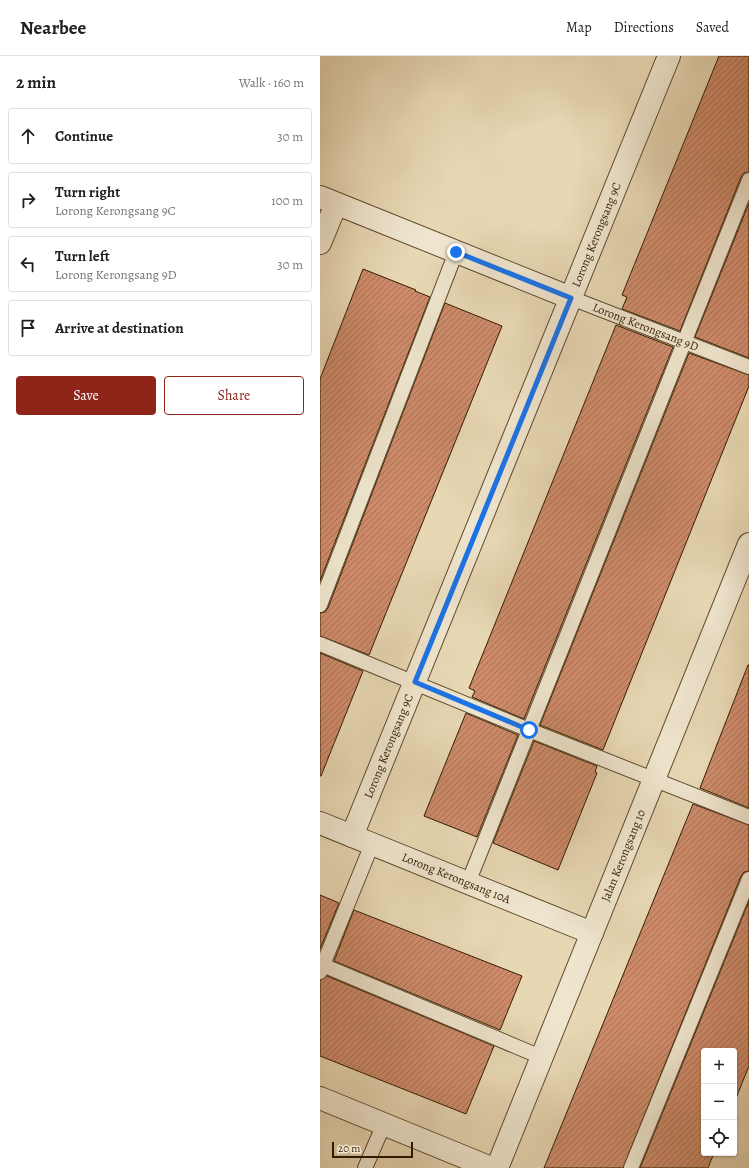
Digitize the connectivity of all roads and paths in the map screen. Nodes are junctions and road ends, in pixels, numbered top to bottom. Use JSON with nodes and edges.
{"nodes":[{"id":1,"x":669,"y":56,"type":"edge"},
{"id":2,"x":749,"y":180,"type":"edge"},
{"id":3,"x":328,"y":200,"type":"edge"},
{"id":4,"x":320,"y":243,"type":"edge"},
{"id":5,"x":456,"y":252,"type":"junction"},
{"id":6,"x":571,"y":298,"type":"junction"},
{"id":7,"x":684,"y":342,"type":"junction"},
{"id":8,"x":749,"y":367,"type":"edge"},
{"id":9,"x":749,"y":544,"type":"edge"},
{"id":10,"x":320,"y":605,"type":"edge"},
{"id":11,"x":320,"y":644,"type":"edge"},
{"id":12,"x":415,"y":682,"type":"junction"},
{"id":13,"x":529,"y":730,"type":"junction"},
{"id":14,"x":654,"y":779,"type":"junction"},
{"id":15,"x":749,"y":817,"type":"edge"},
{"id":16,"x":320,"y":823,"type":"edge"},
{"id":17,"x":362,"y":840,"type":"junction"},
{"id":18,"x":749,"y":879,"type":"edge"},
{"id":19,"x":468,"y":883,"type":"junction"},
{"id":20,"x":592,"y":933,"type":"junction"},
{"id":21,"x":321,"y":967,"type":"edge"},
{"id":22,"x":542,"y":1057,"type":"junction"},
{"id":23,"x":320,"y":1098,"type":"edge"},
{"id":24,"x":384,"y":1124,"type":"junction"},
{"id":25,"x":365,"y":1168,"type":"edge"},
{"id":26,"x":491,"y":1168,"type":"edge"},
{"id":27,"x":497,"y":1168,"type":"edge"},
{"id":28,"x":630,"y":1168,"type":"edge"}],
"edges":[{"from":1,"to":6,"type":"street","name":"Lorong Kerongsang 9C"},
{"from":2,"to":7,"type":"lane"},
{"from":3,"to":4,"type":"street"},
{"from":3,"to":5,"type":"street","name":"Lorong Kerongsang 9D"},
{"from":5,"to":6,"type":"street","name":"Lorong Kerongsang 9D"},
{"from":5,"to":10,"type":"lane"},
{"from":6,"to":7,"type":"lane","name":"Lorong Kerongsang 9D"},
{"from":6,"to":12,"type":"street","name":"Lorong Kerongsang 9C"},
{"from":7,"to":8,"type":"lane","name":"Lorong Kerongsang 9D"},
{"from":7,"to":13,"type":"lane"},
{"from":9,"to":14,"type":"street","name":"Jalan Kerongsang 10"},
{"from":11,"to":12,"type":"lane"},
{"from":12,"to":13,"type":"lane"},
{"from":12,"to":17,"type":"street","name":"Lorong Kerongsang 9C"},
{"from":13,"to":14,"type":"lane"},
{"from":13,"to":19,"type":"lane"},
{"from":14,"to":15,"type":"lane"},
{"from":14,"to":20,"type":"street","name":"Jalan Kerongsang 10"},
{"from":16,"to":17,"type":"street","name":"Lorong Kerongsang 10A"},
{"from":17,"to":19,"type":"street","name":"Lorong Kerongsang 10A"},
{"from":17,"to":21,"type":"lane"},
{"from":18,"to":28,"type":"lane"},
{"from":19,"to":20,"type":"street","name":"Lorong Kerongsang 10A"},
{"from":20,"to":22,"type":"street","name":"Jalan Kerongsang 10"},
{"from":21,"to":22,"type":"lane"},
{"from":22,"to":27,"type":"street","name":"Jalan Kerongsang 10"},
{"from":23,"to":24,"type":"street"},
{"from":24,"to":25,"type":"lane"},
{"from":24,"to":26,"type":"street"}]}
